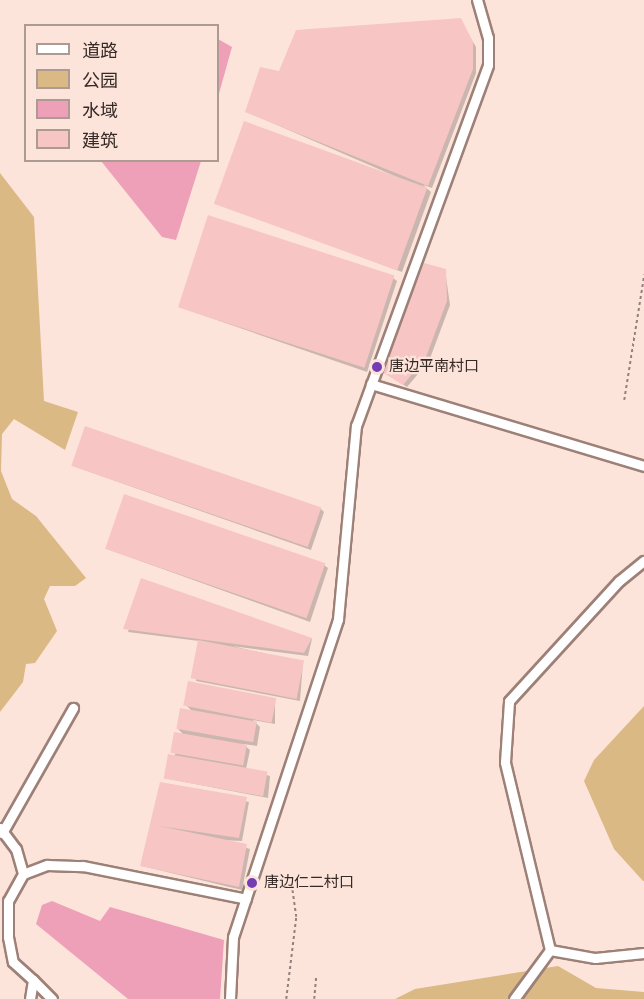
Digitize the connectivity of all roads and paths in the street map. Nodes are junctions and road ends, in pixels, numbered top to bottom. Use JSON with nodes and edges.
{"nodes":[{"id":1,"x":477,"y":0,"type":"edge"},
{"id":2,"x":644,"y":275,"type":"edge"},
{"id":3,"x":371,"y":384,"type":"junction"},
{"id":4,"x":624,"y":400,"type":"dead end"},
{"id":5,"x":644,"y":466,"type":"edge"},
{"id":6,"x":644,"y":561,"type":"edge"},
{"id":7,"x":74,"y":708,"type":"dead end"},
{"id":8,"x":2,"y":831,"type":"edge"},
{"id":9,"x":23,"y":874,"type":"junction"},
{"id":10,"x":291,"y":881,"type":"dead end"},
{"id":11,"x":246,"y":899,"type":"junction"},
{"id":12,"x":550,"y":950,"type":"junction"},
{"id":13,"x":644,"y":953,"type":"edge"},
{"id":14,"x":316,"y":977,"type":"dead end"},
{"id":15,"x":33,"y":980,"type":"junction"},
{"id":16,"x":30,"y":999,"type":"edge"},
{"id":17,"x":52,"y":999,"type":"edge"},
{"id":18,"x":230,"y":999,"type":"edge"},
{"id":19,"x":286,"y":999,"type":"edge"},
{"id":20,"x":314,"y":999,"type":"edge"},
{"id":21,"x":514,"y":999,"type":"edge"}],
"edges":[{"from":1,"to":3,"type":"street"},
{"from":2,"to":4,"type":"path"},
{"from":3,"to":5,"type":"street"},
{"from":3,"to":11,"type":"street"},
{"from":6,"to":12,"type":"street"},
{"from":7,"to":8,"type":"street"},
{"from":8,"to":9,"type":"street"},
{"from":9,"to":11,"type":"street"},
{"from":9,"to":15,"type":"street"},
{"from":10,"to":19,"type":"path"},
{"from":11,"to":18,"type":"street"},
{"from":12,"to":13,"type":"street"},
{"from":12,"to":21,"type":"street"},
{"from":14,"to":20,"type":"path"},
{"from":15,"to":16,"type":"street"},
{"from":15,"to":17,"type":"street"}]}
